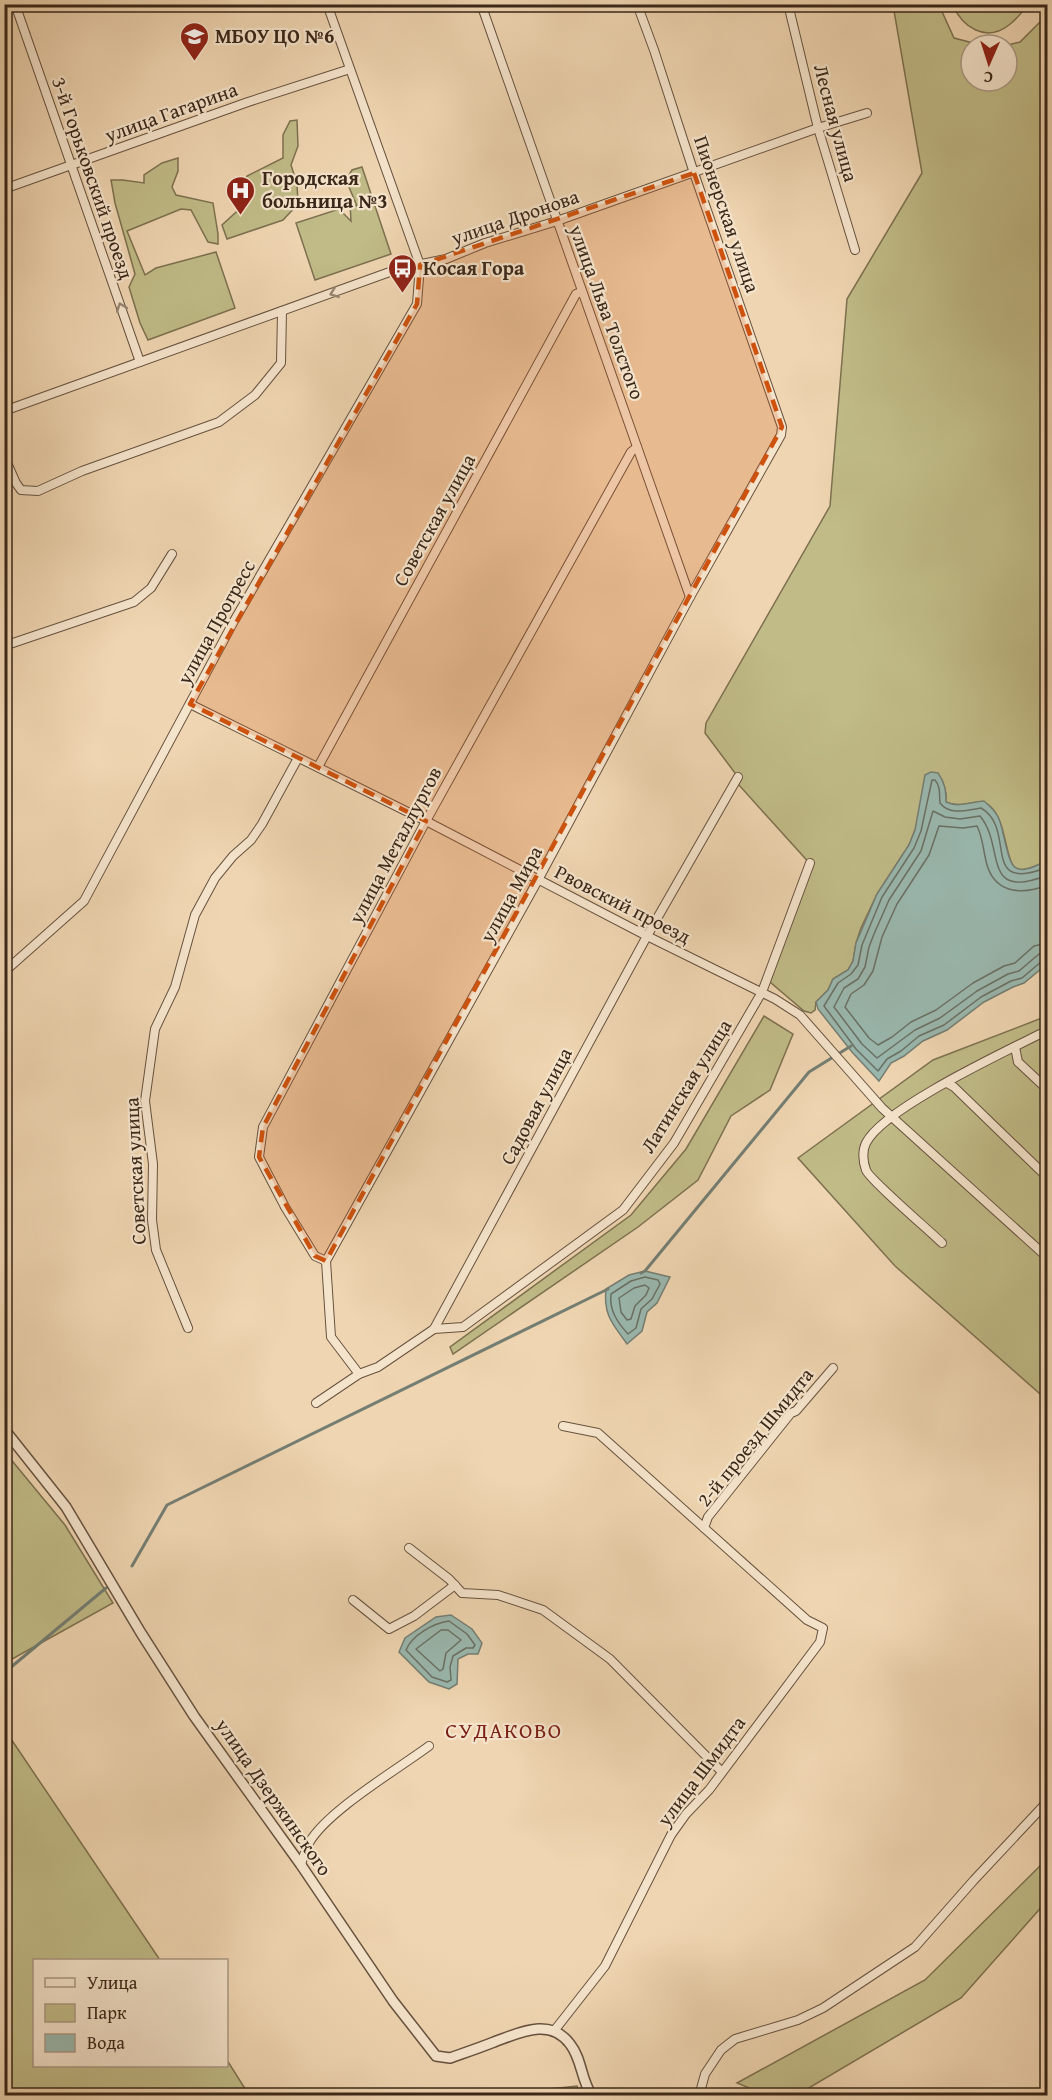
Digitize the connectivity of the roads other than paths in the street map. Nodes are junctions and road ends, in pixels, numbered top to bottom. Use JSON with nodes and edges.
{"nodes":[{"id":1,"x":15,"y":4,"type":"edge"},
{"id":2,"x":327,"y":4,"type":"edge"},
{"id":3,"x":481,"y":4,"type":"edge"},
{"id":4,"x":637,"y":4,"type":"edge"},
{"id":5,"x":788,"y":4,"type":"edge"},
{"id":6,"x":350,"y":69,"type":"junction"},
{"id":7,"x":867,"y":113,"type":"dead end"},
{"id":8,"x":818,"y":128,"type":"junction"},
{"id":9,"x":71,"y":166,"type":"junction"},
{"id":10,"x":694,"y":173,"type":"junction"},
{"id":11,"x":4,"y":189,"type":"edge"},
{"id":12,"x":557,"y":220,"type":"junction"},
{"id":13,"x":855,"y":250,"type":"dead end"},
{"id":14,"x":420,"y":265,"type":"junction"},
{"id":15,"x":581,"y":292,"type":"junction"},
{"id":16,"x":282,"y":311,"type":"junction"},
{"id":17,"x":140,"y":362,"type":"junction"},
{"id":18,"x":4,"y":411,"type":"edge"},
{"id":19,"x":781,"y":435,"type":"joint"},
{"id":20,"x":637,"y":447,"type":"junction"},
{"id":21,"x":4,"y":456,"type":"edge"},
{"id":22,"x":172,"y":554,"type":"dead end"},
{"id":23,"x":690,"y":597,"type":"junction"},
{"id":24,"x":4,"y":646,"type":"edge"},
{"id":25,"x":190,"y":704,"type":"junction"},
{"id":26,"x":298,"y":758,"type":"junction"},
{"id":27,"x":318,"y":767,"type":"junction"},
{"id":28,"x":738,"y":777,"type":"dead end"},
{"id":29,"x":426,"y":821,"type":"junction"},
{"id":30,"x":810,"y":863,"type":"dead end"},
{"id":31,"x":538,"y":880,"type":"junction"},
{"id":32,"x":646,"y":936,"type":"junction"},
{"id":33,"x":4,"y":972,"type":"edge"},
{"id":34,"x":762,"y":992,"type":"junction"},
{"id":35,"x":1047,"y":1030,"type":"edge"},
{"id":36,"x":1015,"y":1047,"type":"junction"},
{"id":37,"x":947,"y":1083,"type":"junction"},
{"id":38,"x":1047,"y":1090,"type":"edge"},
{"id":39,"x":892,"y":1118,"type":"junction"},
{"id":40,"x":1047,"y":1178,"type":"edge"},
{"id":41,"x":942,"y":1242,"type":"dead end"},
{"id":42,"x":1047,"y":1258,"type":"edge"},
{"id":43,"x":326,"y":1261,"type":"junction"},
{"id":44,"x":188,"y":1328,"type":"dead end"},
{"id":45,"x":434,"y":1329,"type":"junction"},
{"id":46,"x":833,"y":1368,"type":"dead end"},
{"id":47,"x":359,"y":1374,"type":"junction"},
{"id":48,"x":316,"y":1403,"type":"dead end"},
{"id":49,"x":563,"y":1426,"type":"dead end"},
{"id":50,"x":4,"y":1429,"type":"edge"},
{"id":51,"x":704,"y":1528,"type":"junction"},
{"id":52,"x":409,"y":1548,"type":"dead end"},
{"id":53,"x":455,"y":1585,"type":"junction"},
{"id":54,"x":352,"y":1600,"type":"dead end"},
{"id":55,"x":429,"y":1746,"type":"dead end"},
{"id":56,"x":722,"y":1772,"type":"junction"},
{"id":57,"x":1047,"y":1801,"type":"edge"},
{"id":58,"x":301,"y":1865,"type":"junction"},
{"id":59,"x":555,"y":2031,"type":"junction"},
{"id":60,"x":592,"y":2096,"type":"edge"},
{"id":61,"x":699,"y":2096,"type":"edge"}],
"edges":[{"from":1,"to":9,"type":"street","name":"3-й Горьковский проезд"},
{"from":2,"to":6,"type":"street"},
{"from":3,"to":12,"type":"street","name":"улица Льва Толстого"},
{"from":4,"to":10,"type":"street","name":"Пионерская улица"},
{"from":5,"to":8,"type":"street","name":"Лесная улица"},
{"from":6,"to":9,"type":"street","name":"улица Гагарина"},
{"from":6,"to":14,"type":"street"},
{"from":7,"to":8,"type":"street","name":"улица Дронова"},
{"from":8,"to":10,"type":"street","name":"улица Дронова"},
{"from":8,"to":13,"type":"street","name":"Лесная улица"},
{"from":9,"to":11,"type":"street","name":"улица Гагарина"},
{"from":17,"to":9,"type":"street","name":"3-й Горьковский проезд","one_way":true},
{"from":10,"to":12,"type":"street","name":"улица Дронова"},
{"from":10,"to":19,"type":"street","name":"Пионерская улица"},
{"from":12,"to":14,"type":"street","name":"улица Дронова"},
{"from":12,"to":15,"type":"street","name":"улица Льва Толстого"},
{"from":14,"to":16,"type":"street","name":"улица Дронова","one_way":true},
{"from":14,"to":25,"type":"street","name":"улица Прогресс"},
{"from":15,"to":20,"type":"street","name":"улица Льва Толстого"},
{"from":15,"to":27,"type":"street","name":"Советская улица"},
{"from":16,"to":17,"type":"street","name":"улица Дронова"},
{"from":16,"to":21,"type":"street"},
{"from":17,"to":18,"type":"street","name":"улица Дронова"},
{"from":19,"to":23,"type":"street","name":"улица Мира"},
{"from":20,"to":23,"type":"street","name":"улица Льва Толстого"},
{"from":20,"to":29,"type":"street","name":"улица Металлургов"},
{"from":22,"to":24,"type":"street"},
{"from":23,"to":31,"type":"street","name":"улица Мира"},
{"from":25,"to":26,"type":"street","name":"Рвовский проезд"},
{"from":25,"to":33,"type":"street","name":"улица Прогресс"},
{"from":26,"to":27,"type":"street","name":"Рвовский проезд"},
{"from":26,"to":44,"type":"street","name":"Советская улица"},
{"from":27,"to":29,"type":"street","name":"Рвовский проезд"},
{"from":28,"to":32,"type":"street","name":"Садовая улица"},
{"from":29,"to":31,"type":"street","name":"Рвовский проезд"},
{"from":29,"to":43,"type":"street","name":"улица Металлургов"},
{"from":30,"to":34,"type":"street","name":"Латинская улица"},
{"from":31,"to":32,"type":"street","name":"Рвовский проезд"},
{"from":31,"to":43,"type":"street","name":"улица Мира"},
{"from":32,"to":34,"type":"street","name":"Рвовский проезд"},
{"from":32,"to":45,"type":"street","name":"Садовая улица"},
{"from":34,"to":39,"type":"street","name":"Рвовский проезд"},
{"from":34,"to":45,"type":"street","name":"Латинская улица"},
{"from":35,"to":36,"type":"street"},
{"from":36,"to":37,"type":"street"},
{"from":36,"to":38,"type":"street"},
{"from":37,"to":39,"type":"street"},
{"from":37,"to":40,"type":"street"},
{"from":39,"to":41,"type":"street"},
{"from":39,"to":42,"type":"street","name":"Рвовский проезд"},
{"from":43,"to":47,"type":"street"},
{"from":45,"to":47,"type":"street","name":"Садовая улица"},
{"from":46,"to":51,"type":"street","name":"2-й проезд Шмидта"},
{"from":47,"to":48,"type":"street","name":"Садовая улица"},
{"from":49,"to":51,"type":"street"},
{"from":50,"to":58,"type":"street","name":"улица Дзержинского"},
{"from":51,"to":56,"type":"street","name":"улица Шмидта"},
{"from":52,"to":53,"type":"street"},
{"from":53,"to":54,"type":"street"},
{"from":53,"to":56,"type":"street"},
{"from":55,"to":58,"type":"street"},
{"from":56,"to":59,"type":"street","name":"улица Шмидта"},
{"from":57,"to":61,"type":"street"},
{"from":58,"to":59,"type":"street","name":"улица Дзержинского"},
{"from":59,"to":60,"type":"street"}]}
